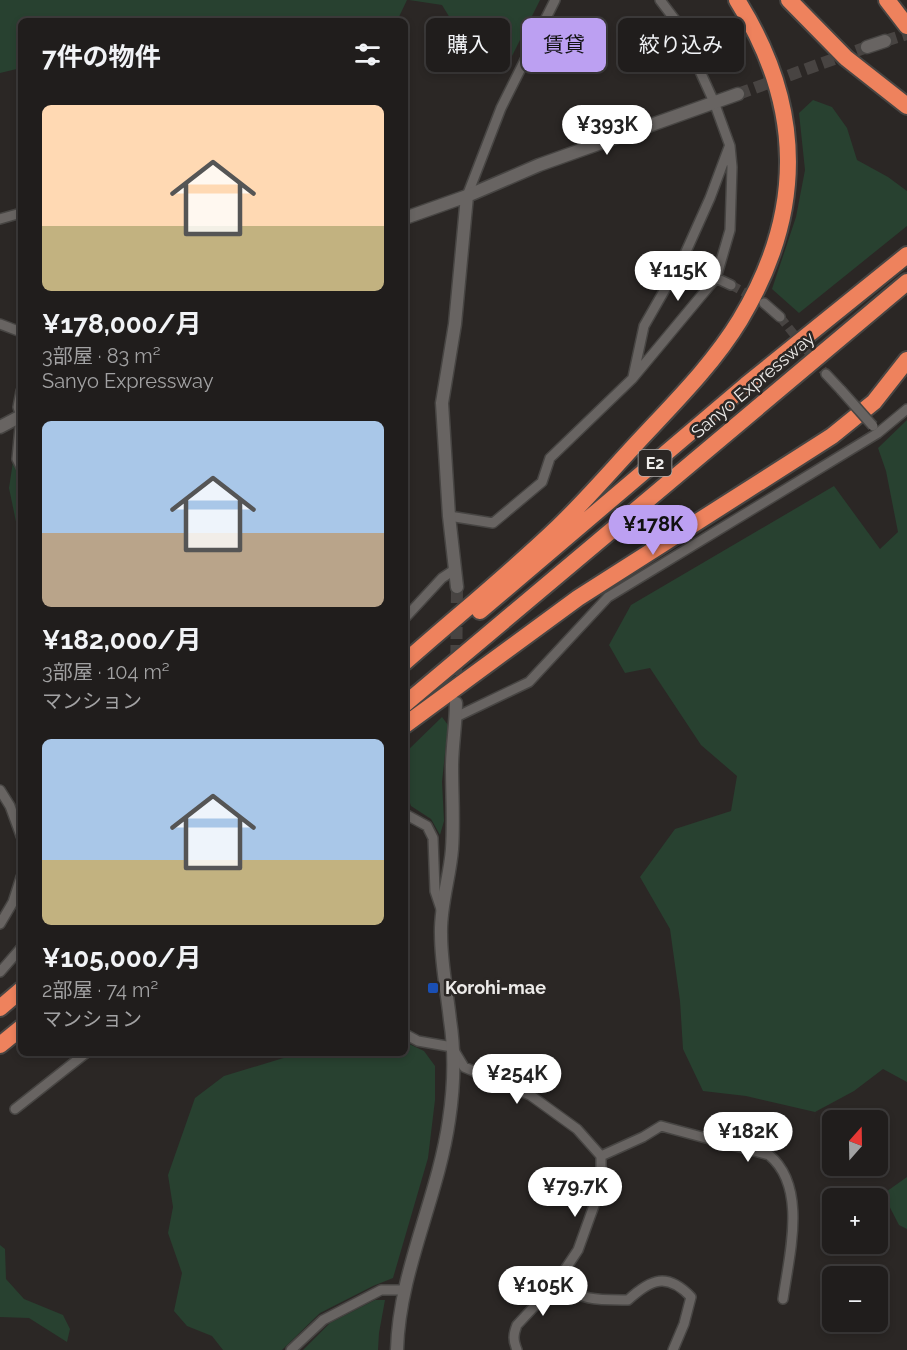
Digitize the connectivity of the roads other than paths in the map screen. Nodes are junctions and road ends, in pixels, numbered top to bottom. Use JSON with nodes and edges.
{"nodes":[{"id":1,"x":555,"y":0,"type":"edge"},
{"id":2,"x":660,"y":0,"type":"edge"},
{"id":3,"x":737,"y":0,"type":"edge"},
{"id":4,"x":789,"y":0,"type":"edge"},
{"id":5,"x":887,"y":0,"type":"edge"},
{"id":6,"x":907,"y":26,"type":"edge"},
{"id":7,"x":885,"y":41,"type":"tunnel mouth"},
{"id":8,"x":867,"y":47,"type":"tunnel mouth"},
{"id":9,"x":738,"y":94,"type":"tunnel mouth"},
{"id":10,"x":714,"y":102,"type":"junction"},
{"id":11,"x":907,"y":106,"type":"edge"},
{"id":12,"x":729,"y":146,"type":"junction"},
{"id":13,"x":467,"y":196,"type":"junction"},
{"id":14,"x":18,"y":214,"type":"edge"},
{"id":15,"x":408,"y":217,"type":"edge"},
{"id":16,"x":0,"y":219,"type":"edge"},
{"id":17,"x":907,"y":255,"type":"edge"},
{"id":18,"x":716,"y":278,"type":"junction"},
{"id":19,"x":907,"y":282,"type":"edge"},
{"id":20,"x":731,"y":285,"type":"tunnel mouth"},
{"id":21,"x":764,"y":303,"type":"tunnel mouth"},
{"id":22,"x":780,"y":317,"type":"tunnel mouth"},
{"id":23,"x":0,"y":324,"type":"edge"},
{"id":24,"x":18,"y":331,"type":"edge"},
{"id":25,"x":907,"y":360,"type":"edge"},
{"id":26,"x":826,"y":374,"type":"tunnel mouth"},
{"id":27,"x":632,"y":379,"type":"junction"},
{"id":28,"x":907,"y":409,"type":"edge"},
{"id":29,"x":18,"y":418,"type":"edge"},
{"id":30,"x":0,"y":427,"type":"edge"},
{"id":31,"x":876,"y":430,"type":"junction"},
{"id":32,"x":449,"y":516,"type":"junction"},
{"id":33,"x":454,"y":570,"type":"junction"},
{"id":34,"x":456,"y":587,"type":"tunnel mouth"},
{"id":35,"x":408,"y":615,"type":"edge"},
{"id":36,"x":408,"y":659,"type":"edge"},
{"id":37,"x":408,"y":670,"type":"edge"},
{"id":38,"x":408,"y":701,"type":"edge"},
{"id":39,"x":456,"y":703,"type":"tunnel mouth"},
{"id":40,"x":456,"y":717,"type":"junction"},
{"id":41,"x":408,"y":724,"type":"edge"},
{"id":42,"x":0,"y":790,"type":"edge"},
{"id":43,"x":408,"y":816,"type":"edge"},
{"id":44,"x":18,"y":828,"type":"edge"},
{"id":45,"x":18,"y":887,"type":"edge"},
{"id":46,"x":442,"y":911,"type":"junction"},
{"id":47,"x":0,"y":924,"type":"edge"},
{"id":48,"x":18,"y":951,"type":"edge"},
{"id":49,"x":0,"y":972,"type":"edge"},
{"id":50,"x":18,"y":993,"type":"edge"},
{"id":51,"x":0,"y":1008,"type":"edge"},
{"id":52,"x":18,"y":1030,"type":"edge"},
{"id":53,"x":408,"y":1036,"type":"edge"},
{"id":54,"x":0,"y":1045,"type":"edge"},
{"id":55,"x":452,"y":1047,"type":"junction"},
{"id":56,"x":82,"y":1056,"type":"edge"},
{"id":57,"x":15,"y":1109,"type":"dead end"},
{"id":58,"x":601,"y":1156,"type":"junction"},
{"id":59,"x":556,"y":1283,"type":"junction"},
{"id":60,"x":405,"y":1290,"type":"junction"},
{"id":61,"x":783,"y":1299,"type":"dead end"},
{"id":62,"x":291,"y":1350,"type":"edge"},
{"id":63,"x":397,"y":1350,"type":"edge"},
{"id":64,"x":517,"y":1350,"type":"edge"},
{"id":65,"x":674,"y":1350,"type":"edge"}],
"edges":[{"from":1,"to":13,"type":"street"},
{"from":2,"to":10,"type":"street"},
{"from":3,"to":36,"type":"highway"},
{"from":4,"to":11,"type":"highway"},
{"from":5,"to":6,"type":"highway"},
{"from":7,"to":8,"type":"street"},
{"from":9,"to":10,"type":"street"},
{"from":10,"to":12,"type":"street"},
{"from":10,"to":13,"type":"street"},
{"from":12,"to":18,"type":"street"},
{"from":12,"to":27,"type":"street"},
{"from":13,"to":15,"type":"street"},
{"from":13,"to":32,"type":"street"},
{"from":14,"to":16,"type":"street"},
{"from":17,"to":37,"type":"highway","name":"Sanyo Expressway","number":"E2"},
{"from":18,"to":20,"type":"street"},
{"from":18,"to":27,"type":"street"},
{"from":19,"to":38,"type":"highway","name":"Sanyo Expressway","number":"E2"},
{"from":21,"to":22,"type":"street"},
{"from":23,"to":24,"type":"street"},
{"from":25,"to":41,"type":"highway"},
{"from":26,"to":31,"type":"street","bridge":true},
{"from":27,"to":32,"type":"street"},
{"from":28,"to":31,"type":"street"},
{"from":29,"to":30,"type":"street"},
{"from":31,"to":40,"type":"street"},
{"from":32,"to":33,"type":"street"},
{"from":33,"to":34,"type":"street"},
{"from":33,"to":35,"type":"street"},
{"from":39,"to":40,"type":"street"},
{"from":40,"to":46,"type":"street"},
{"from":42,"to":44,"type":"street"},
{"from":43,"to":46,"type":"street"},
{"from":45,"to":47,"type":"street"},
{"from":46,"to":55,"type":"street"},
{"from":48,"to":49,"type":"street"},
{"from":50,"to":51,"type":"highway"},
{"from":52,"to":54,"type":"highway"},
{"from":53,"to":55,"type":"street"},
{"from":55,"to":58,"type":"street"},
{"from":55,"to":60,"type":"street"},
{"from":56,"to":57,"type":"street"},
{"from":58,"to":59,"type":"street"},
{"from":58,"to":61,"type":"street"},
{"from":59,"to":64,"type":"street"},
{"from":59,"to":65,"type":"street"},
{"from":60,"to":62,"type":"street"},
{"from":60,"to":63,"type":"street"}]}
